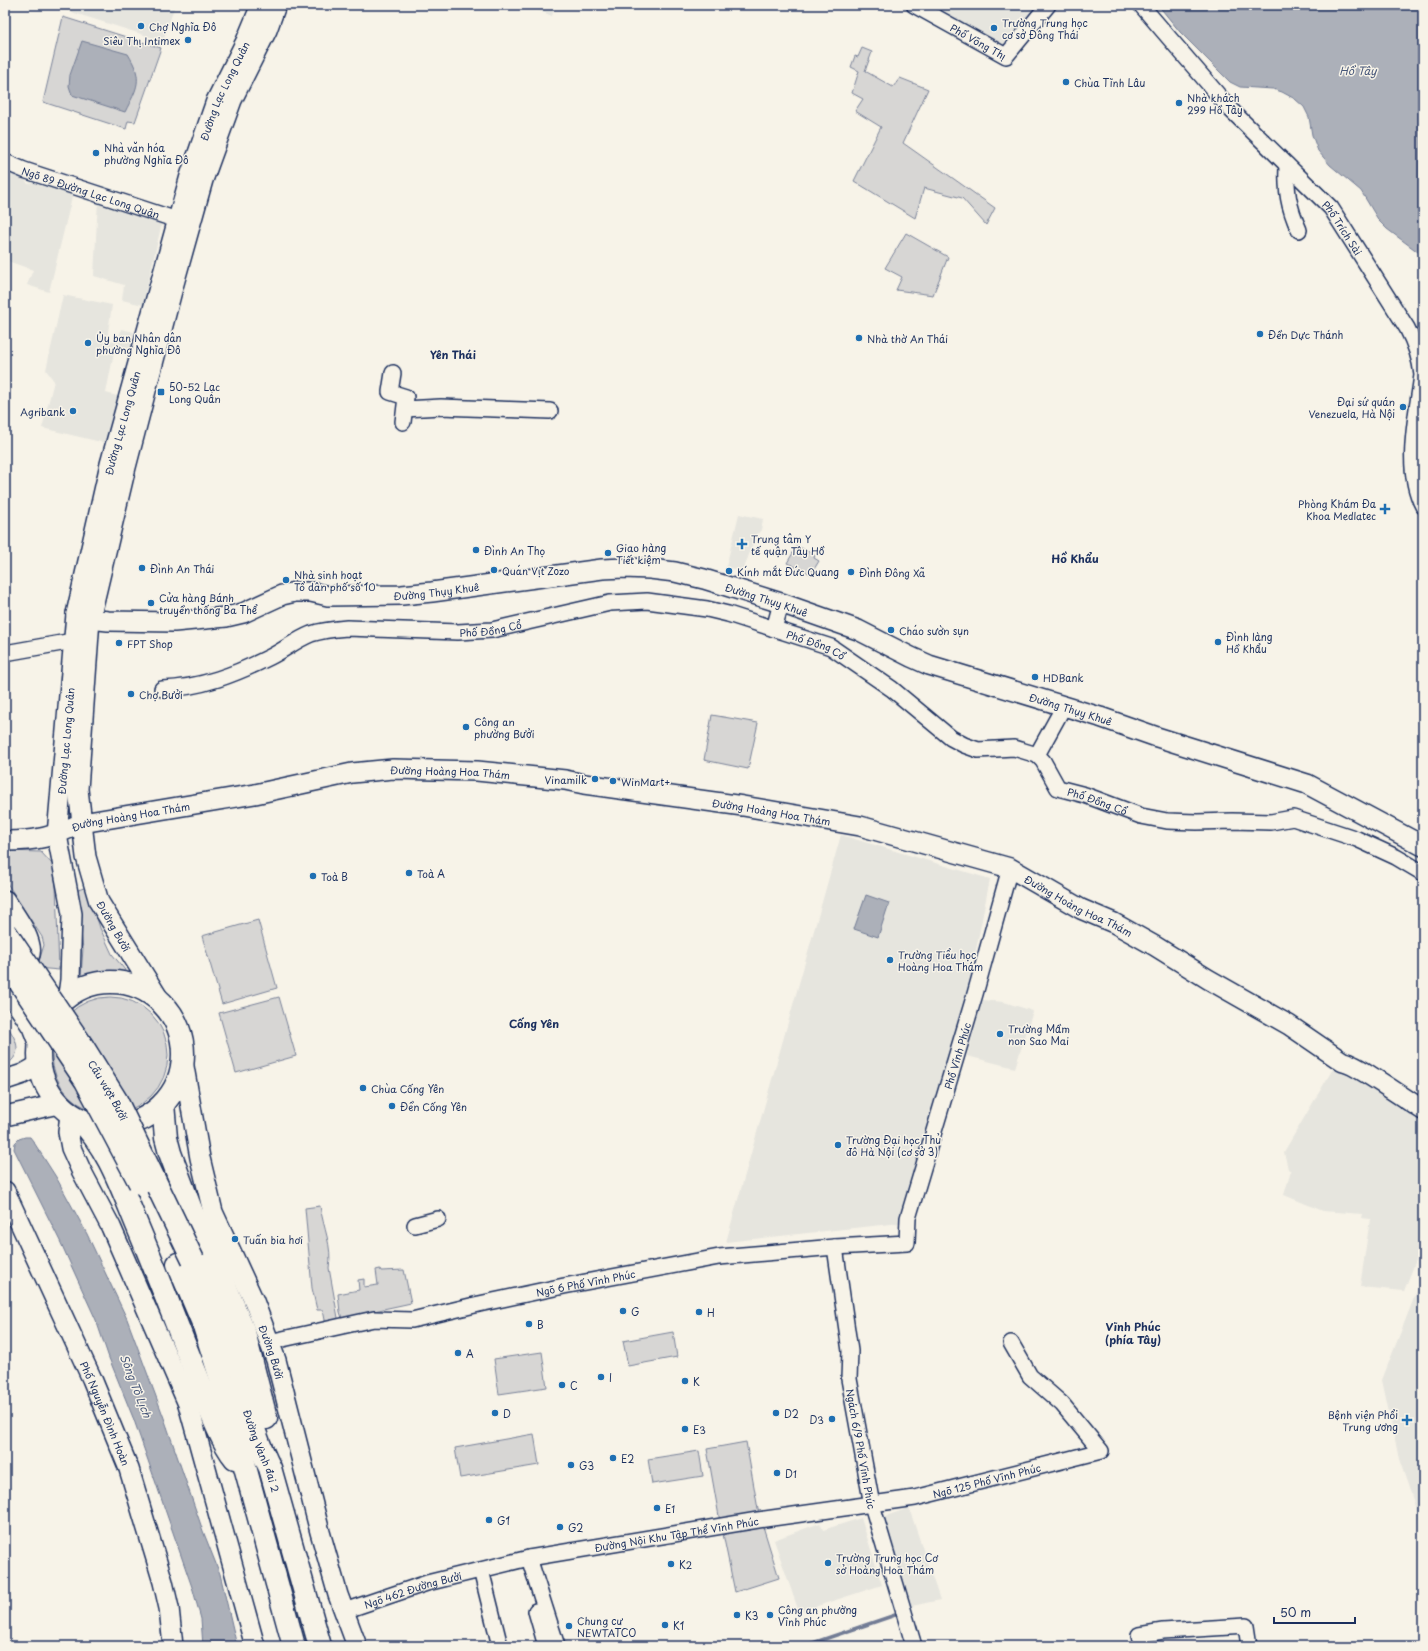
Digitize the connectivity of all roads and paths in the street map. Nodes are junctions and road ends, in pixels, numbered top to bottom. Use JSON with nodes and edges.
{"nodes":[{"id":1,"x":261,"y":5,"type":"edge"},
{"id":2,"x":276,"y":5,"type":"edge"},
{"id":3,"x":914,"y":5,"type":"edge"},
{"id":4,"x":1048,"y":5,"type":"edge"},
{"id":5,"x":1141,"y":5,"type":"edge"},
{"id":6,"x":253,"y":44,"type":"junction"},
{"id":7,"x":5,"y":162,"type":"edge"},
{"id":8,"x":1287,"y":164,"type":"junction"},
{"id":9,"x":196,"y":178,"type":"junction"},
{"id":10,"x":177,"y":220,"type":"junction"},
{"id":11,"x":1299,"y":230,"type":"dead end"},
{"id":12,"x":166,"y":286,"type":"junction"},
{"id":13,"x":393,"y":373,"type":"dead end"},
{"id":14,"x":550,"y":411,"type":"dead end"},
{"id":15,"x":1423,"y":506,"type":"edge"},
{"id":16,"x":781,"y":603,"type":"junction"},
{"id":17,"x":83,"y":617,"type":"junction"},
{"id":18,"x":774,"y":629,"type":"junction"},
{"id":19,"x":73,"y":641,"type":"junction"},
{"id":20,"x":5,"y":653,"type":"edge"},
{"id":21,"x":162,"y":689,"type":"dead end"},
{"id":22,"x":1064,"y":706,"type":"junction"},
{"id":23,"x":1037,"y":754,"type":"junction"},
{"id":24,"x":82,"y":824,"type":"junction"},
{"id":25,"x":57,"y":835,"type":"junction"},
{"id":26,"x":5,"y":840,"type":"edge"},
{"id":27,"x":1423,"y":846,"type":"edge"},
{"id":28,"x":1010,"y":868,"type":"junction"},
{"id":29,"x":1423,"y":873,"type":"edge"},
{"id":30,"x":5,"y":900,"type":"edge"},
{"id":31,"x":5,"y":932,"type":"edge"},
{"id":32,"x":5,"y":960,"type":"edge"},
{"id":33,"x":5,"y":969,"type":"edge"},
{"id":34,"x":5,"y":986,"type":"edge"},
{"id":35,"x":68,"y":995,"type":"junction"},
{"id":36,"x":159,"y":999,"type":"junction"},
{"id":37,"x":39,"y":1055,"type":"junction"},
{"id":38,"x":183,"y":1061,"type":"junction"},
{"id":39,"x":5,"y":1080,"type":"edge"},
{"id":40,"x":163,"y":1104,"type":"junction"},
{"id":41,"x":6,"y":1110,"type":"edge"},
{"id":42,"x":1423,"y":1110,"type":"edge"},
{"id":43,"x":69,"y":1112,"type":"junction"},
{"id":44,"x":5,"y":1191,"type":"edge"},
{"id":45,"x":438,"y":1219,"type":"dead end"},
{"id":46,"x":415,"y":1225,"type":"dead end"},
{"id":47,"x":907,"y":1243,"type":"joint"},
{"id":48,"x":835,"y":1247,"type":"junction"},
{"id":49,"x":186,"y":1262,"type":"junction"},
{"id":50,"x":269,"y":1342,"type":"junction"},
{"id":51,"x":1011,"y":1343,"type":"dead end"},
{"id":52,"x":270,"y":1468,"type":"junction"},
{"id":53,"x":245,"y":1470,"type":"junction"},
{"id":54,"x":872,"y":1505,"type":"junction"},
{"id":55,"x":525,"y":1559,"type":"junction"},
{"id":56,"x":481,"y":1570,"type":"junction"},
{"id":57,"x":344,"y":1611,"type":"junction"},
{"id":58,"x":1141,"y":1640,"type":"edge"},
{"id":59,"x":173,"y":1646,"type":"edge"},
{"id":60,"x":255,"y":1646,"type":"edge"},
{"id":61,"x":294,"y":1646,"type":"edge"},
{"id":62,"x":320,"y":1646,"type":"edge"},
{"id":63,"x":357,"y":1646,"type":"edge"},
{"id":64,"x":500,"y":1646,"type":"edge"},
{"id":65,"x":546,"y":1646,"type":"edge"},
{"id":66,"x":557,"y":1646,"type":"edge"},
{"id":67,"x":914,"y":1646,"type":"edge"},
{"id":68,"x":1249,"y":1646,"type":"edge"}],
"edges":[{"from":1,"to":6,"type":"main road","name":"Đường Lạc Long Quân"},
{"from":2,"to":6,"type":"main road","name":"Đường Lạc Long Quân"},
{"from":3,"to":4,"type":"street","name":"Phố Võng Thị"},
{"from":5,"to":8,"type":"street","name":"Phố Trích Sài"},
{"from":6,"to":9,"type":"main road","name":"Đường Lạc Long Quân"},
{"from":7,"to":10,"type":"street","name":"Ngõ 89 Đường Lạc Long Quân"},
{"from":8,"to":11,"type":"street"},
{"from":8,"to":15,"type":"street","name":"Phố Trích Sài"},
{"from":9,"to":10,"type":"main road","name":"Đường Lạc Long Quân"},
{"from":9,"to":12,"type":"main road","name":"Đường Lạc Long Quân"},
{"from":10,"to":12,"type":"main road","name":"Đường Lạc Long Quân"},
{"from":12,"to":17,"type":"main road","name":"Đường Lạc Long Quân"},
{"from":13,"to":14,"type":"street"},
{"from":16,"to":17,"type":"main road","name":"Đường Thụy Khuê"},
{"from":16,"to":18,"type":"street"},
{"from":16,"to":22,"type":"main road","name":"Đường Thụy Khuê"},
{"from":17,"to":19,"type":"main road","name":"Đường Lạc Long Quân"},
{"from":17,"to":24,"type":"main road","name":"Đường Lạc Long Quân"},
{"from":18,"to":21,"type":"street","name":"Phố Đồng Cổ"},
{"from":18,"to":23,"type":"street","name":"Phố Đồng Cổ"},
{"from":19,"to":20,"type":"street"},
{"from":19,"to":25,"type":"main road","name":"Đường Lạc Long Quân"},
{"from":22,"to":23,"type":"street"},
{"from":22,"to":27,"type":"main road","name":"Đường Thụy Khuê"},
{"from":23,"to":29,"type":"street","name":"Phố Đồng Cổ"},
{"from":24,"to":25,"type":"main road","name":"Đường Hoàng Hoa Thám"},
{"from":24,"to":28,"type":"main road","name":"Đường Hoàng Hoa Thám"},
{"from":24,"to":36,"type":"main road","name":"Đường Bưởi"},
{"from":25,"to":26,"type":"main road","name":"Đường Hoàng Hoa Thám"},
{"from":25,"to":35,"type":"main road"},
{"from":28,"to":42,"type":"main road","name":"Đường Hoàng Hoa Thám"},
{"from":28,"to":47,"type":"street","name":"Phố Vĩnh Phúc"},
{"from":30,"to":33,"type":"main road"},
{"from":31,"to":49,"type":"highway","name":"Cầu vượt Bưởi","bridge":true},
{"from":32,"to":49,"type":"highway","name":"Cầu vượt Bưởi","bridge":true},
{"from":34,"to":37,"type":"main road"},
{"from":35,"to":36,"type":"highway"},
{"from":35,"to":37,"type":"highway"},
{"from":36,"to":38,"type":"highway"},
{"from":37,"to":39,"type":"main road"},
{"from":37,"to":43,"type":"highway"},
{"from":38,"to":40,"type":"highway"},
{"from":38,"to":50,"type":"main road","name":"Đường Bưởi"},
{"from":40,"to":43,"type":"highway"},
{"from":40,"to":52,"type":"highway"},
{"from":41,"to":43,"type":"main road"},
{"from":43,"to":53,"type":"highway"},
{"from":43,"to":60,"type":"main road"},
{"from":44,"to":59,"type":"main road","name":"Phố Nguyễn Đình Hoàn"},
{"from":45,"to":46,"type":"street"},
{"from":47,"to":48,"type":"street","name":"Ngõ 6 Phố Vĩnh Phúc"},
{"from":48,"to":50,"type":"street","name":"Ngõ 6 Phố Vĩnh Phúc"},
{"from":48,"to":54,"type":"street","name":"Ngách 6/9 Phố Vĩnh Phúc"},
{"from":49,"to":52,"type":"highway","name":"Đường Vành đai 2"},
{"from":49,"to":53,"type":"highway","name":"Đường Vành đai 2"},
{"from":50,"to":57,"type":"main road","name":"Đường Bưởi"},
{"from":51,"to":54,"type":"street","name":"Ngõ 125 Phố Vĩnh Phúc"},
{"from":52,"to":62,"type":"highway","name":"Đường Vành đai 2"},
{"from":53,"to":61,"type":"highway","name":"Đường Vành đai 2"},
{"from":54,"to":55,"type":"street","name":"Đường Nội Khu Tập Thể Vĩnh Phúc"},
{"from":54,"to":67,"type":"street","name":"Ngách 6/9 Phố Vĩnh Phúc"},
{"from":55,"to":56,"type":"street","name":"Đường Nội Khu Tập Thể Vĩnh Phúc"},
{"from":55,"to":65,"type":"street"},
{"from":55,"to":66,"type":"street"},
{"from":56,"to":57,"type":"street","name":"Ngõ 462 Đường Bưởi"},
{"from":56,"to":64,"type":"street"},
{"from":57,"to":63,"type":"main road","name":"Đường Bưởi"},
{"from":58,"to":68,"type":"street"}]}
